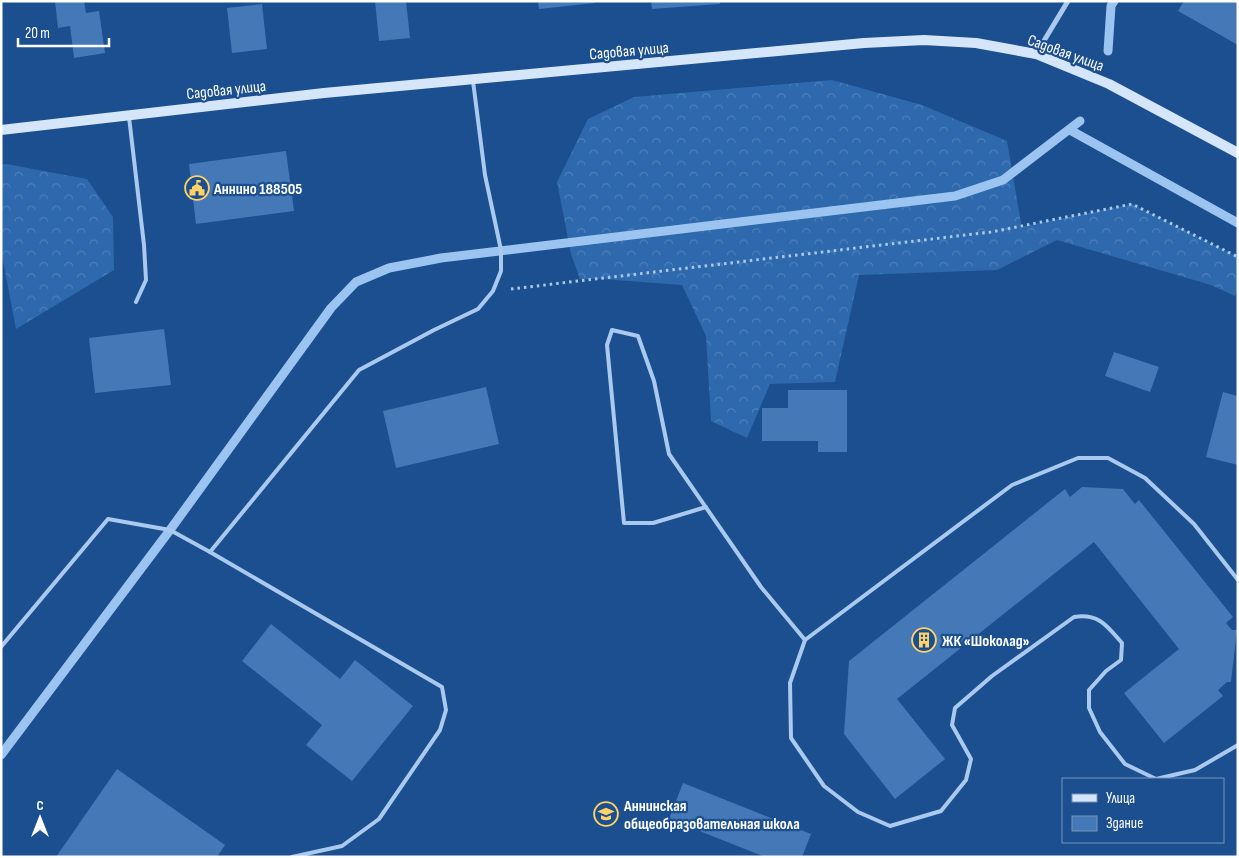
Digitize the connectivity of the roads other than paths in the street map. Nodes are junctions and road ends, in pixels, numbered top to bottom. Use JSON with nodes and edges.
{"nodes":[{"id":1,"x":1068,"y":1,"type":"edge"},
{"id":2,"x":1036,"y":54,"type":"junction"},
{"id":3,"x":472,"y":79,"type":"junction"},
{"id":4,"x":129,"y":115,"type":"junction"},
{"id":5,"x":1,"y":130,"type":"edge"},
{"id":6,"x":1238,"y":154,"type":"edge"},
{"id":7,"x":136,"y":302,"type":"dead end"},
{"id":8,"x":706,"y":507,"type":"junction"},
{"id":9,"x":210,"y":552,"type":"junction"},
{"id":10,"x":1238,"y":580,"type":"edge"},
{"id":11,"x":805,"y":640,"type":"junction"},
{"id":12,"x":1,"y":647,"type":"edge"},
{"id":13,"x":1238,"y":745,"type":"edge"},
{"id":14,"x":1154,"y":778,"type":"edge"},
{"id":15,"x":1160,"y":778,"type":"edge"},
{"id":16,"x":292,"y":857,"type":"edge"}],
"edges":[{"from":1,"to":2,"type":"street"},
{"from":2,"to":3,"type":"main road","name":"Садовая улица"},
{"from":2,"to":6,"type":"main road","name":"Садовая улица"},
{"from":3,"to":4,"type":"main road","name":"Садовая улица"},
{"from":3,"to":9,"type":"lane"},
{"from":4,"to":5,"type":"main road","name":"Садовая улица"},
{"from":4,"to":7,"type":"lane"},
{"from":8,"to":8,"type":"lane"},
{"from":8,"to":11,"type":"lane"},
{"from":9,"to":12,"type":"lane"},
{"from":9,"to":16,"type":"lane"},
{"from":10,"to":11,"type":"lane"},
{"from":11,"to":14,"type":"lane"},
{"from":13,"to":15,"type":"lane"}]}
